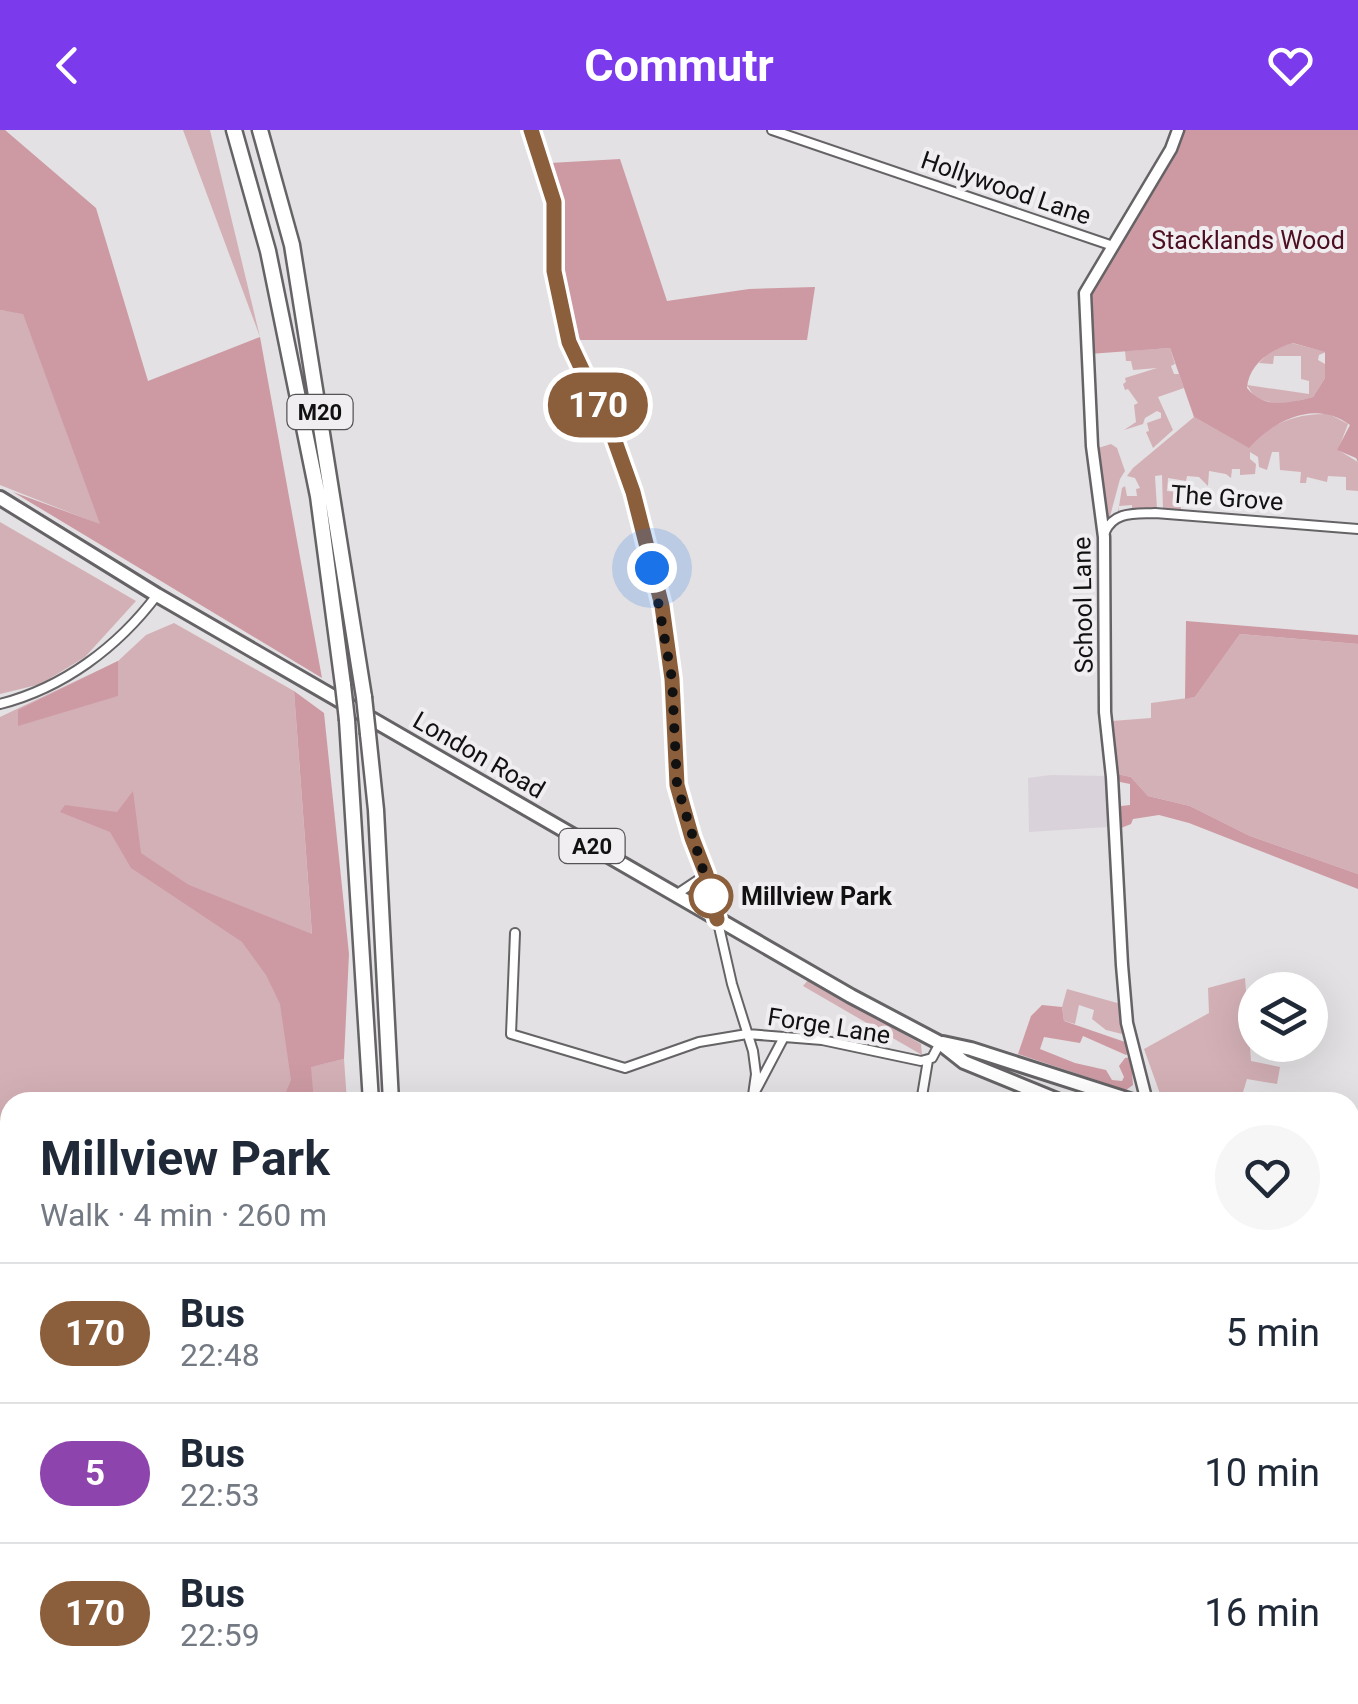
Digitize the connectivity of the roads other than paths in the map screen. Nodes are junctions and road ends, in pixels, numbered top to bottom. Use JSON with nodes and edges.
{"nodes":[{"id":1,"x":234,"y":130,"type":"edge"},
{"id":2,"x":260,"y":130,"type":"edge"},
{"id":3,"x":531,"y":130,"type":"edge"},
{"id":4,"x":772,"y":130,"type":"edge"},
{"id":5,"x":1178,"y":130,"type":"edge"},
{"id":6,"x":1114,"y":246,"type":"junction"},
{"id":7,"x":0,"y":498,"type":"edge"},
{"id":8,"x":1358,"y":529,"type":"edge"},
{"id":9,"x":1104,"y":536,"type":"junction"},
{"id":10,"x":157,"y":595,"type":"junction"},
{"id":11,"x":0,"y":704,"type":"edge"},
{"id":12,"x":706,"y":874,"type":"junction"},
{"id":13,"x":676,"y":895,"type":"junction"},
{"id":14,"x":717,"y":919,"type":"junction"},
{"id":15,"x":515,"y":934,"type":"dead end"},
{"id":16,"x":747,"y":1034,"type":"junction"},
{"id":17,"x":784,"y":1037,"type":"junction"},
{"id":18,"x":940,"y":1043,"type":"junction"},
{"id":19,"x":928,"y":1060,"type":"junction"},
{"id":20,"x":1079,"y":1085,"type":"junction"},
{"id":21,"x":370,"y":1092,"type":"edge"},
{"id":22,"x":390,"y":1092,"type":"edge"},
{"id":23,"x":753,"y":1092,"type":"edge"},
{"id":24,"x":756,"y":1092,"type":"edge"},
{"id":25,"x":923,"y":1092,"type":"edge"},
{"id":26,"x":1038,"y":1092,"type":"edge"},
{"id":27,"x":1094,"y":1092,"type":"edge"},
{"id":28,"x":1102,"y":1092,"type":"edge"},
{"id":29,"x":1144,"y":1092,"type":"edge"}],
"edges":[{"from":1,"to":21,"type":"highway","number":"M20","bridge":true},
{"from":2,"to":22,"type":"highway","number":"M20","bridge":true},
{"from":3,"to":12,"type":"street"},
{"from":4,"to":6,"type":"street","name":"Hollywood Lane"},
{"from":5,"to":6,"type":"street","name":"School Lane"},
{"from":6,"to":9,"type":"street","name":"School Lane"},
{"from":7,"to":10,"type":"main road","name":"London Road","number":"A20"},
{"from":8,"to":9,"type":"street","name":"The Grove"},
{"from":9,"to":29,"type":"street","name":"School Lane"},
{"from":10,"to":11,"type":"street"},
{"from":10,"to":13,"type":"main road","name":"London Road","number":"A20"},
{"from":12,"to":13,"type":"street"},
{"from":12,"to":14,"type":"street"},
{"from":13,"to":14,"type":"main road","name":"London Road","number":"A20"},
{"from":14,"to":16,"type":"street"},
{"from":14,"to":18,"type":"main road","name":"London Road","number":"A20"},
{"from":15,"to":16,"type":"street","name":"Forge Lane"},
{"from":16,"to":17,"type":"street","name":"Forge Lane"},
{"from":16,"to":23,"type":"street"},
{"from":17,"to":19,"type":"street","name":"Forge Lane"},
{"from":17,"to":24,"type":"street"},
{"from":18,"to":19,"type":"street"},
{"from":18,"to":20,"type":"main road","name":"London Road","number":"A20"},
{"from":18,"to":26,"type":"main road","name":"London Road","number":"A20"},
{"from":19,"to":25,"type":"street"},
{"from":20,"to":27,"type":"street"},
{"from":20,"to":28,"type":"main road","name":"London Road","number":"A20"}]}
